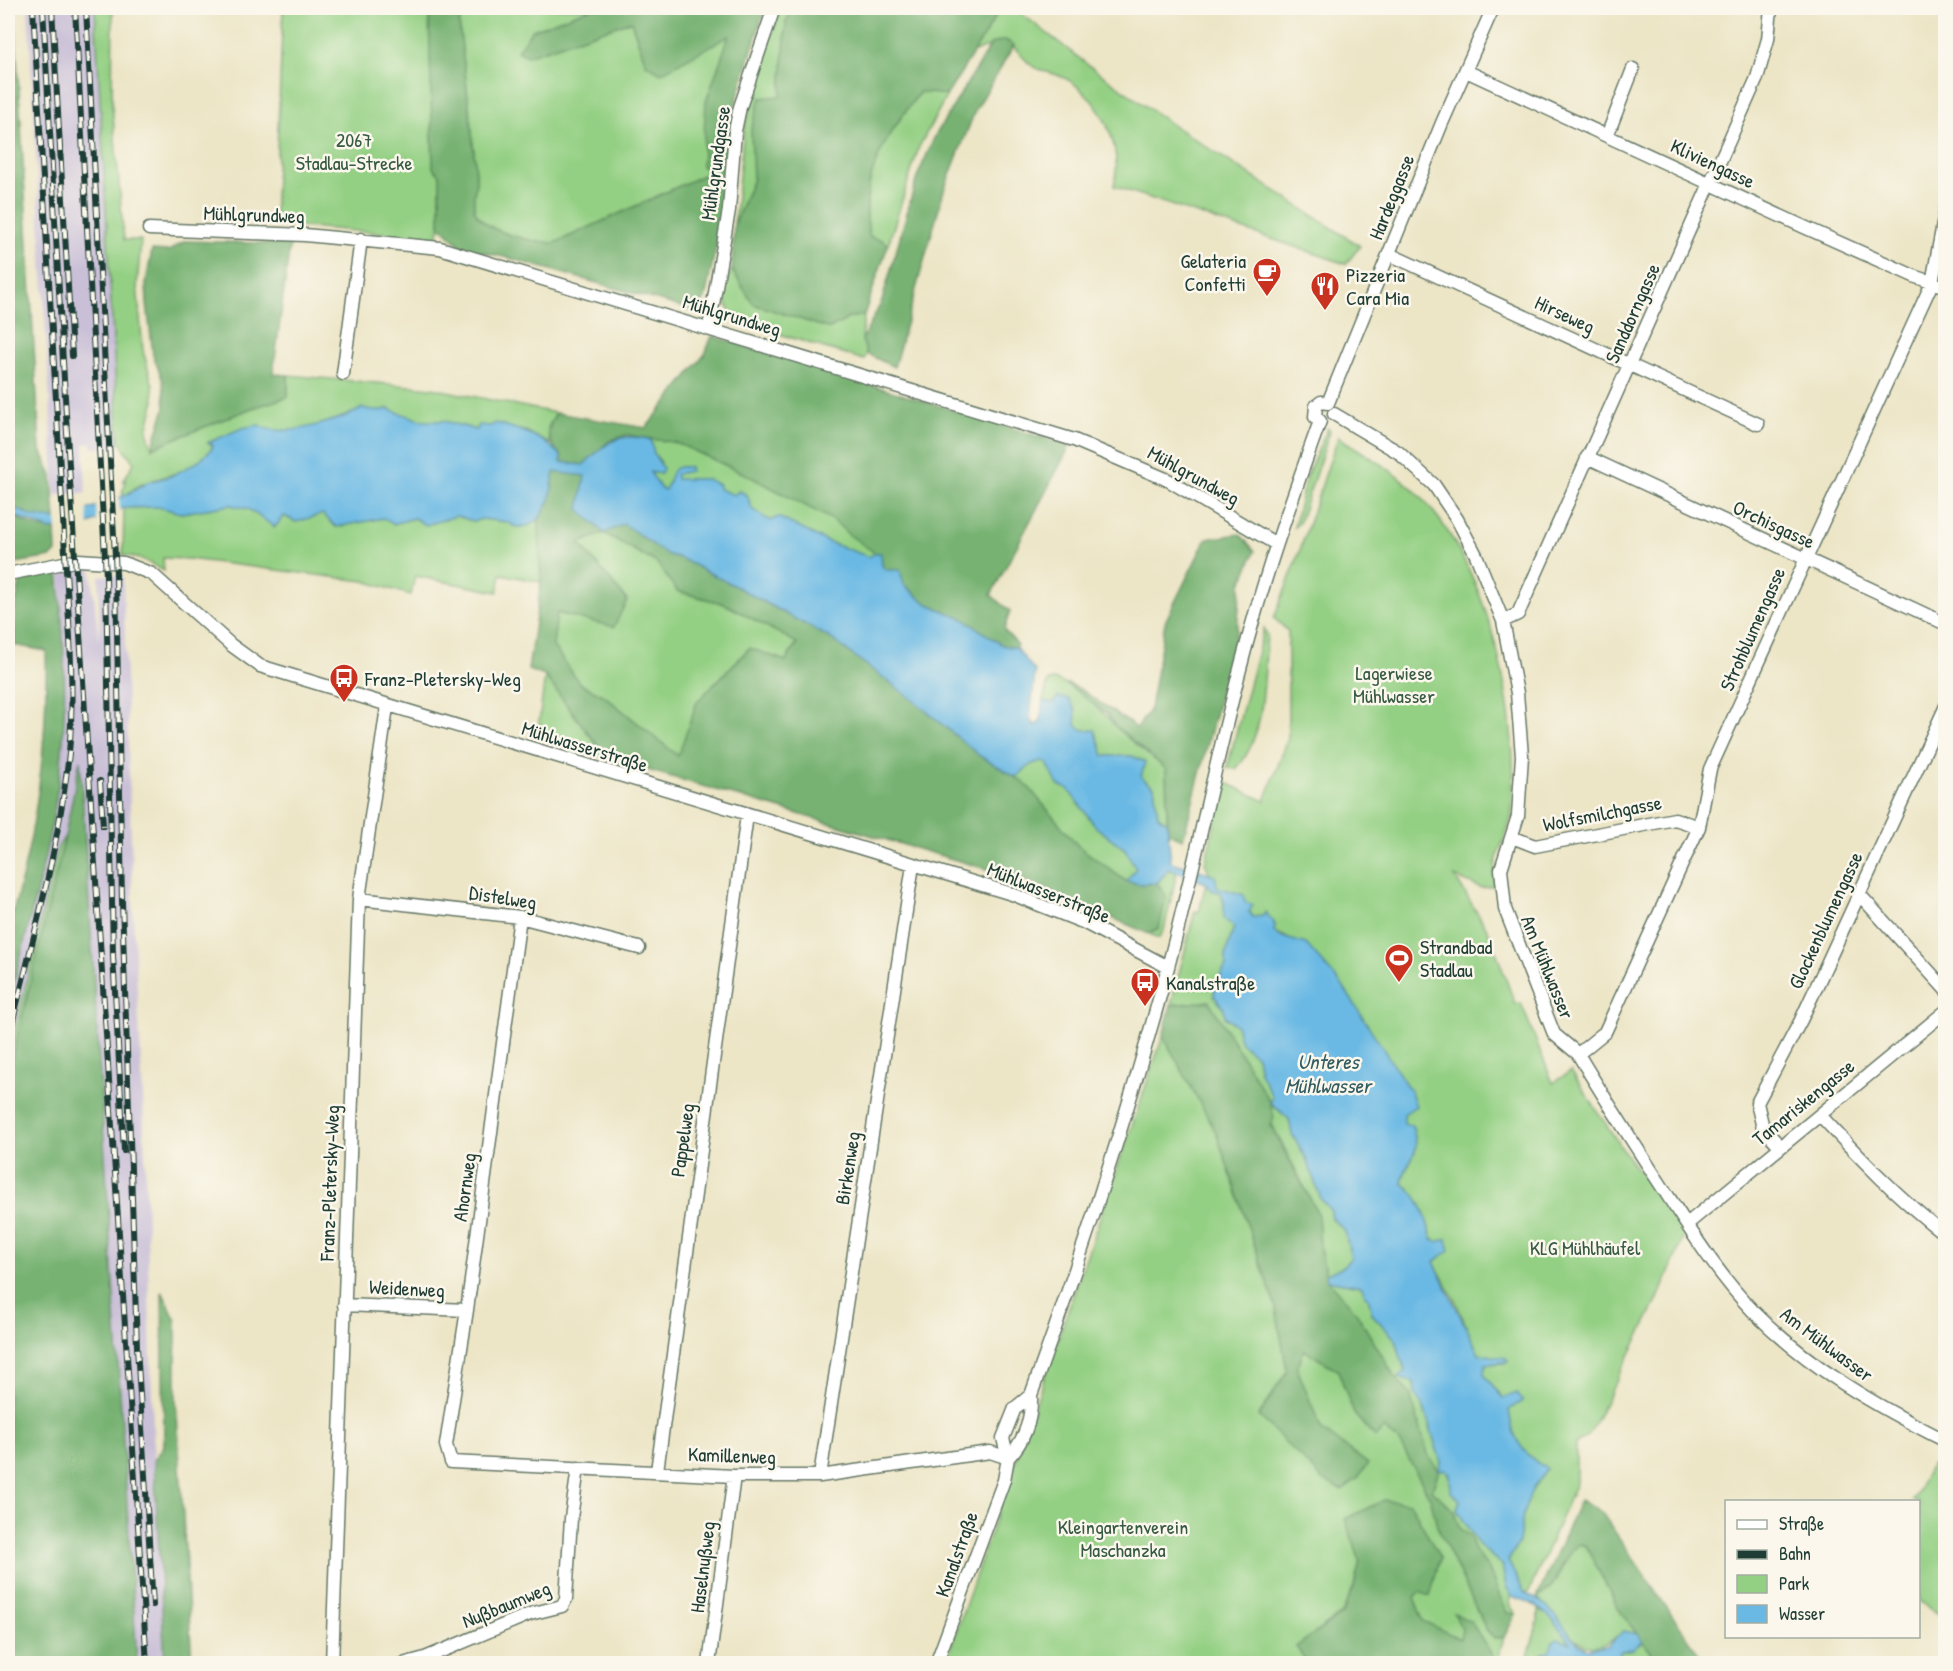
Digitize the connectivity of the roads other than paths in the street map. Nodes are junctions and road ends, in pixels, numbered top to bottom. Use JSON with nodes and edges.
{"nodes":[{"id":1,"x":774,"y":8,"type":"edge"},
{"id":2,"x":1493,"y":8,"type":"edge"},
{"id":3,"x":1771,"y":8,"type":"edge"},
{"id":4,"x":1632,"y":69,"type":"dead end"},
{"id":5,"x":1466,"y":71,"type":"junction"},
{"id":6,"x":1607,"y":136,"type":"junction"},
{"id":7,"x":1711,"y":184,"type":"junction"},
{"id":8,"x":1946,"y":208,"type":"edge"},
{"id":9,"x":149,"y":229,"type":"dead end"},
{"id":10,"x":361,"y":240,"type":"junction"},
{"id":11,"x":1389,"y":254,"type":"junction"},
{"id":12,"x":1932,"y":283,"type":"junction"},
{"id":13,"x":1946,"y":287,"type":"edge"},
{"id":14,"x":709,"y":328,"type":"junction"},
{"id":15,"x":1630,"y":365,"type":"junction"},
{"id":16,"x":343,"y":374,"type":"dead end"},
{"id":17,"x":1331,"y":409,"type":"junction"},
{"id":18,"x":1758,"y":424,"type":"dead end"},
{"id":19,"x":1587,"y":457,"type":"junction"},
{"id":20,"x":1276,"y":544,"type":"junction"},
{"id":21,"x":1805,"y":560,"type":"junction"},
{"id":22,"x":8,"y":574,"type":"edge"},
{"id":23,"x":1503,"y":621,"type":"junction"},
{"id":24,"x":1946,"y":624,"type":"edge"},
{"id":25,"x":1946,"y":706,"type":"edge"},
{"id":26,"x":387,"y":707,"type":"junction"},
{"id":27,"x":747,"y":815,"type":"junction"},
{"id":28,"x":1699,"y":827,"type":"junction"},
{"id":29,"x":1512,"y":837,"type":"junction"},
{"id":30,"x":913,"y":865,"type":"junction"},
{"id":31,"x":1858,"y":894,"type":"junction"},
{"id":32,"x":359,"y":899,"type":"junction"},
{"id":33,"x":520,"y":917,"type":"junction"},
{"id":34,"x":639,"y":948,"type":"dead end"},
{"id":35,"x":1168,"y":967,"type":"junction"},
{"id":36,"x":1946,"y":990,"type":"edge"},
{"id":37,"x":1946,"y":1011,"type":"edge"},
{"id":38,"x":1578,"y":1054,"type":"junction"},
{"id":39,"x":1820,"y":1115,"type":"junction"},
{"id":40,"x":1780,"y":1146,"type":"junction"},
{"id":41,"x":1687,"y":1224,"type":"junction"},
{"id":42,"x":1946,"y":1235,"type":"edge"},
{"id":43,"x":344,"y":1305,"type":"junction"},
{"id":44,"x":467,"y":1310,"type":"junction"},
{"id":45,"x":1031,"y":1395,"type":"junction"},
{"id":46,"x":1946,"y":1441,"type":"edge"},
{"id":47,"x":1008,"y":1458,"type":"junction"},
{"id":48,"x":451,"y":1462,"type":"joint"},
{"id":49,"x":578,"y":1468,"type":"junction"},
{"id":50,"x":657,"y":1471,"type":"junction"},
{"id":51,"x":734,"y":1476,"type":"junction"},
{"id":52,"x":820,"y":1476,"type":"junction"},
{"id":53,"x":332,"y":1664,"type":"edge"},
{"id":54,"x":403,"y":1664,"type":"edge"},
{"id":55,"x":710,"y":1664,"type":"edge"},
{"id":56,"x":936,"y":1664,"type":"edge"}],
"edges":[{"from":1,"to":14,"type":"street","name":"Mühlgrundgasse"},
{"from":2,"to":5,"type":"street","name":"Hardeggasse"},
{"from":3,"to":7,"type":"street","name":"Sanddorngasse"},
{"from":4,"to":6,"type":"street"},
{"from":5,"to":6,"type":"street","name":"Kliviengasse"},
{"from":5,"to":11,"type":"street","name":"Hardeggasse"},
{"from":6,"to":7,"type":"street","name":"Kliviengasse"},
{"from":7,"to":12,"type":"street","name":"Kliviengasse"},
{"from":7,"to":15,"type":"street","name":"Sanddorngasse"},
{"from":8,"to":12,"type":"street","name":"Strohblumengasse"},
{"from":9,"to":10,"type":"street","name":"Mühlgrundweg"},
{"from":10,"to":14,"type":"street","name":"Mühlgrundweg"},
{"from":10,"to":16,"type":"street"},
{"from":11,"to":15,"type":"street","name":"Hirseweg"},
{"from":11,"to":17,"type":"street","name":"Hardeggasse"},
{"from":12,"to":13,"type":"street","name":"Kliviengasse"},
{"from":12,"to":21,"type":"street","name":"Strohblumengasse"},
{"from":14,"to":20,"type":"street","name":"Mühlgrundweg"},
{"from":15,"to":18,"type":"street","name":"Hirseweg"},
{"from":15,"to":19,"type":"street","name":"Sanddorngasse"},
{"from":17,"to":20,"type":"street"},
{"from":17,"to":23,"type":"street","name":"Am Mühlwasser"},
{"from":19,"to":21,"type":"street","name":"Orchisgasse"},
{"from":19,"to":23,"type":"street","name":"Sanddorngasse"},
{"from":20,"to":35,"type":"street","name":"Kanalstraße"},
{"from":21,"to":24,"type":"street","name":"Orchisgasse"},
{"from":21,"to":28,"type":"street","name":"Strohblumengasse"},
{"from":22,"to":26,"type":"street","name":"Mühlwasserstraße"},
{"from":23,"to":29,"type":"street","name":"Am Mühlwasser"},
{"from":25,"to":31,"type":"street","name":"Glockenblumengasse"},
{"from":26,"to":27,"type":"street","name":"Mühlwasserstraße"},
{"from":26,"to":32,"type":"street","name":"Franz-Pletersky-Weg"},
{"from":27,"to":30,"type":"street","name":"Mühlwasserstraße"},
{"from":27,"to":50,"type":"street","name":"Pappelweg"},
{"from":28,"to":29,"type":"street","name":"Wolfsmilchgasse"},
{"from":28,"to":38,"type":"street","name":"Strohblumengasse"},
{"from":29,"to":38,"type":"street","name":"Am Mühlwasser"},
{"from":30,"to":35,"type":"street","name":"Mühlwasserstraße"},
{"from":30,"to":52,"type":"street","name":"Birkenweg"},
{"from":31,"to":36,"type":"street"},
{"from":31,"to":40,"type":"street","name":"Glockenblumengasse"},
{"from":32,"to":33,"type":"street","name":"Distelweg"},
{"from":32,"to":43,"type":"street","name":"Franz-Pletersky-Weg"},
{"from":33,"to":34,"type":"street","name":"Distelweg"},
{"from":33,"to":44,"type":"street","name":"Ahornweg"},
{"from":35,"to":45,"type":"street","name":"Kanalstraße"},
{"from":37,"to":39,"type":"street","name":"Tamariskengasse"},
{"from":38,"to":41,"type":"street","name":"Am Mühlwasser"},
{"from":39,"to":40,"type":"street","name":"Tamariskengasse"},
{"from":39,"to":42,"type":"street"},
{"from":40,"to":41,"type":"street","name":"Tamariskengasse"},
{"from":41,"to":46,"type":"street","name":"Am Mühlwasser"},
{"from":43,"to":44,"type":"street","name":"Weidenweg"},
{"from":43,"to":53,"type":"street","name":"Franz-Pletersky-Weg"},
{"from":44,"to":48,"type":"street","name":"Ahornweg"},
{"from":45,"to":47,"type":"street","name":"Kanalstraße"},
{"from":45,"to":47,"type":"street","name":"Kanalstraße"},
{"from":47,"to":52,"type":"street","name":"Kamillenweg"},
{"from":47,"to":56,"type":"street","name":"Kanalstraße"},
{"from":48,"to":49,"type":"street","name":"Kamillenweg"},
{"from":49,"to":50,"type":"street","name":"Kamillenweg"},
{"from":49,"to":54,"type":"street","name":"Nußbaumweg"},
{"from":50,"to":51,"type":"street","name":"Kamillenweg"},
{"from":51,"to":52,"type":"street","name":"Kamillenweg"},
{"from":51,"to":55,"type":"street","name":"Haselnußweg"}]}
